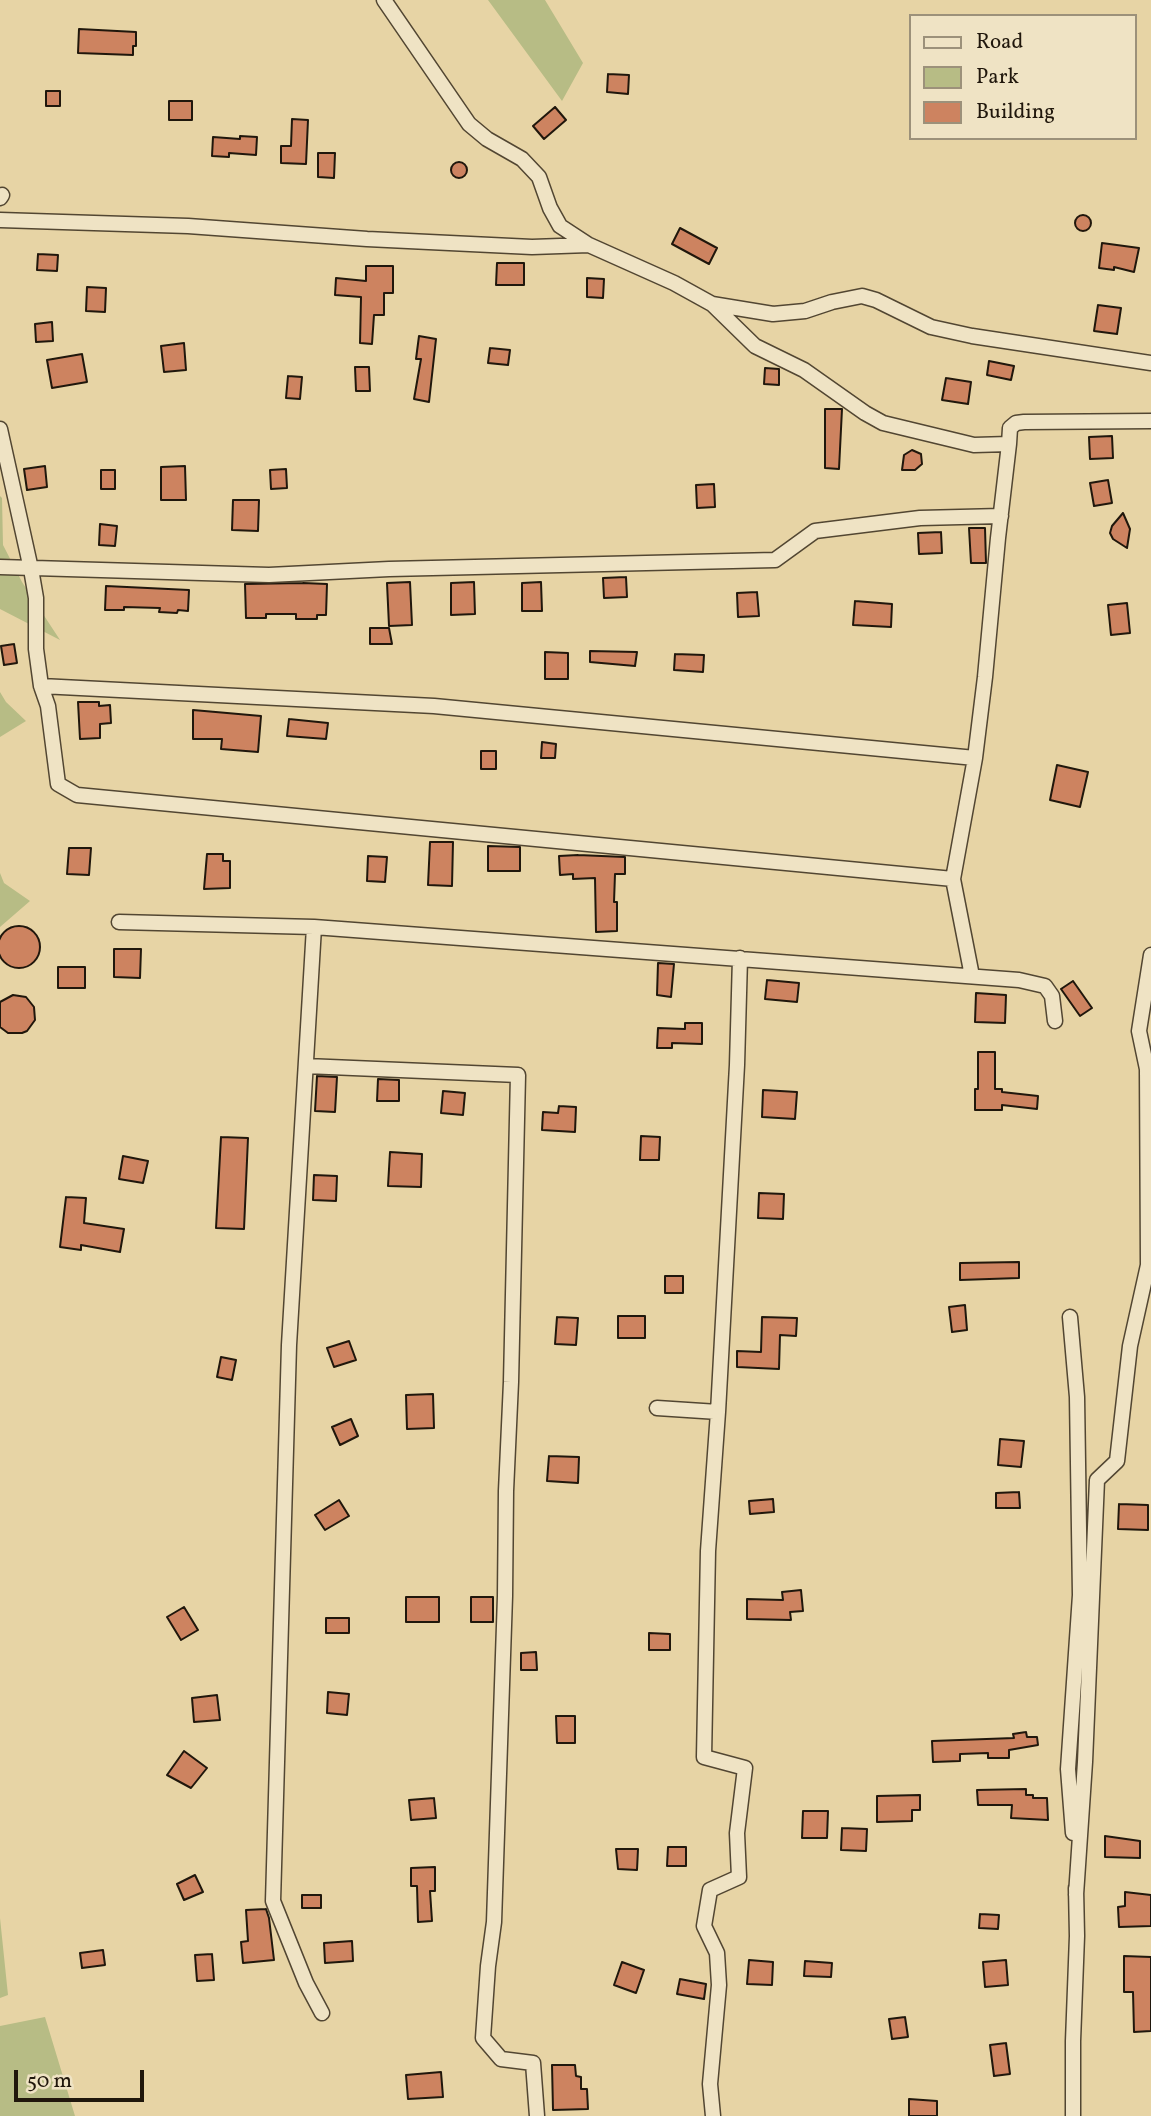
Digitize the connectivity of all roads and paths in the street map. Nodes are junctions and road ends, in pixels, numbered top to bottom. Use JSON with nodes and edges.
{"nodes":[{"id":1,"x":384,"y":0,"type":"edge"},
{"id":2,"x":0,"y":220,"type":"edge"},
{"id":3,"x":589,"y":245,"type":"junction"},
{"id":4,"x":712,"y":304,"type":"junction"},
{"id":5,"x":1151,"y":363,"type":"edge"},
{"id":6,"x":1151,"y":421,"type":"edge"},
{"id":7,"x":0,"y":429,"type":"edge"},
{"id":8,"x":1009,"y":444,"type":"junction"},
{"id":9,"x":1001,"y":516,"type":"junction"},
{"id":10,"x":0,"y":567,"type":"edge"},
{"id":11,"x":31,"y":569,"type":"junction"},
{"id":12,"x":41,"y":686,"type":"junction"},
{"id":13,"x":975,"y":758,"type":"junction"},
{"id":14,"x":953,"y":878,"type":"junction"},
{"id":15,"x":120,"y":922,"type":"dead end"},
{"id":16,"x":314,"y":927,"type":"junction"},
{"id":17,"x":1151,"y":955,"type":"edge"},
{"id":18,"x":740,"y":958,"type":"junction"},
{"id":19,"x":972,"y":976,"type":"junction"},
{"id":20,"x":1055,"y":1021,"type":"dead end"},
{"id":21,"x":306,"y":1066,"type":"junction"},
{"id":22,"x":1149,"y":1069,"type":"edge"},
{"id":23,"x":1070,"y":1317,"type":"dead end"},
{"id":24,"x":657,"y":1408,"type":"dead end"},
{"id":25,"x":718,"y":1412,"type":"junction"},
{"id":26,"x":1076,"y":1895,"type":"junction"},
{"id":27,"x":322,"y":2014,"type":"dead end"},
{"id":28,"x":537,"y":2116,"type":"edge"},
{"id":29,"x":713,"y":2116,"type":"edge"},
{"id":30,"x":1073,"y":2116,"type":"edge"}],
"edges":[{"from":1,"to":3,"type":"street"},
{"from":2,"to":3,"type":"street"},
{"from":3,"to":4,"type":"street"},
{"from":4,"to":5,"type":"street"},
{"from":4,"to":8,"type":"street"},
{"from":6,"to":8,"type":"street"},
{"from":7,"to":11,"type":"street"},
{"from":8,"to":9,"type":"street"},
{"from":9,"to":11,"type":"street"},
{"from":9,"to":13,"type":"street"},
{"from":10,"to":11,"type":"street"},
{"from":11,"to":12,"type":"street"},
{"from":12,"to":13,"type":"street"},
{"from":12,"to":14,"type":"street"},
{"from":13,"to":14,"type":"street"},
{"from":14,"to":19,"type":"street"},
{"from":15,"to":16,"type":"street"},
{"from":16,"to":18,"type":"street"},
{"from":16,"to":21,"type":"street"},
{"from":17,"to":22,"type":"street"},
{"from":18,"to":19,"type":"street"},
{"from":18,"to":25,"type":"street"},
{"from":19,"to":20,"type":"street"},
{"from":21,"to":27,"type":"street"},
{"from":21,"to":28,"type":"street"},
{"from":22,"to":26,"type":"street"},
{"from":23,"to":26,"type":"street"},
{"from":24,"to":25,"type":"street"},
{"from":25,"to":29,"type":"street"},
{"from":26,"to":30,"type":"street"}]}
